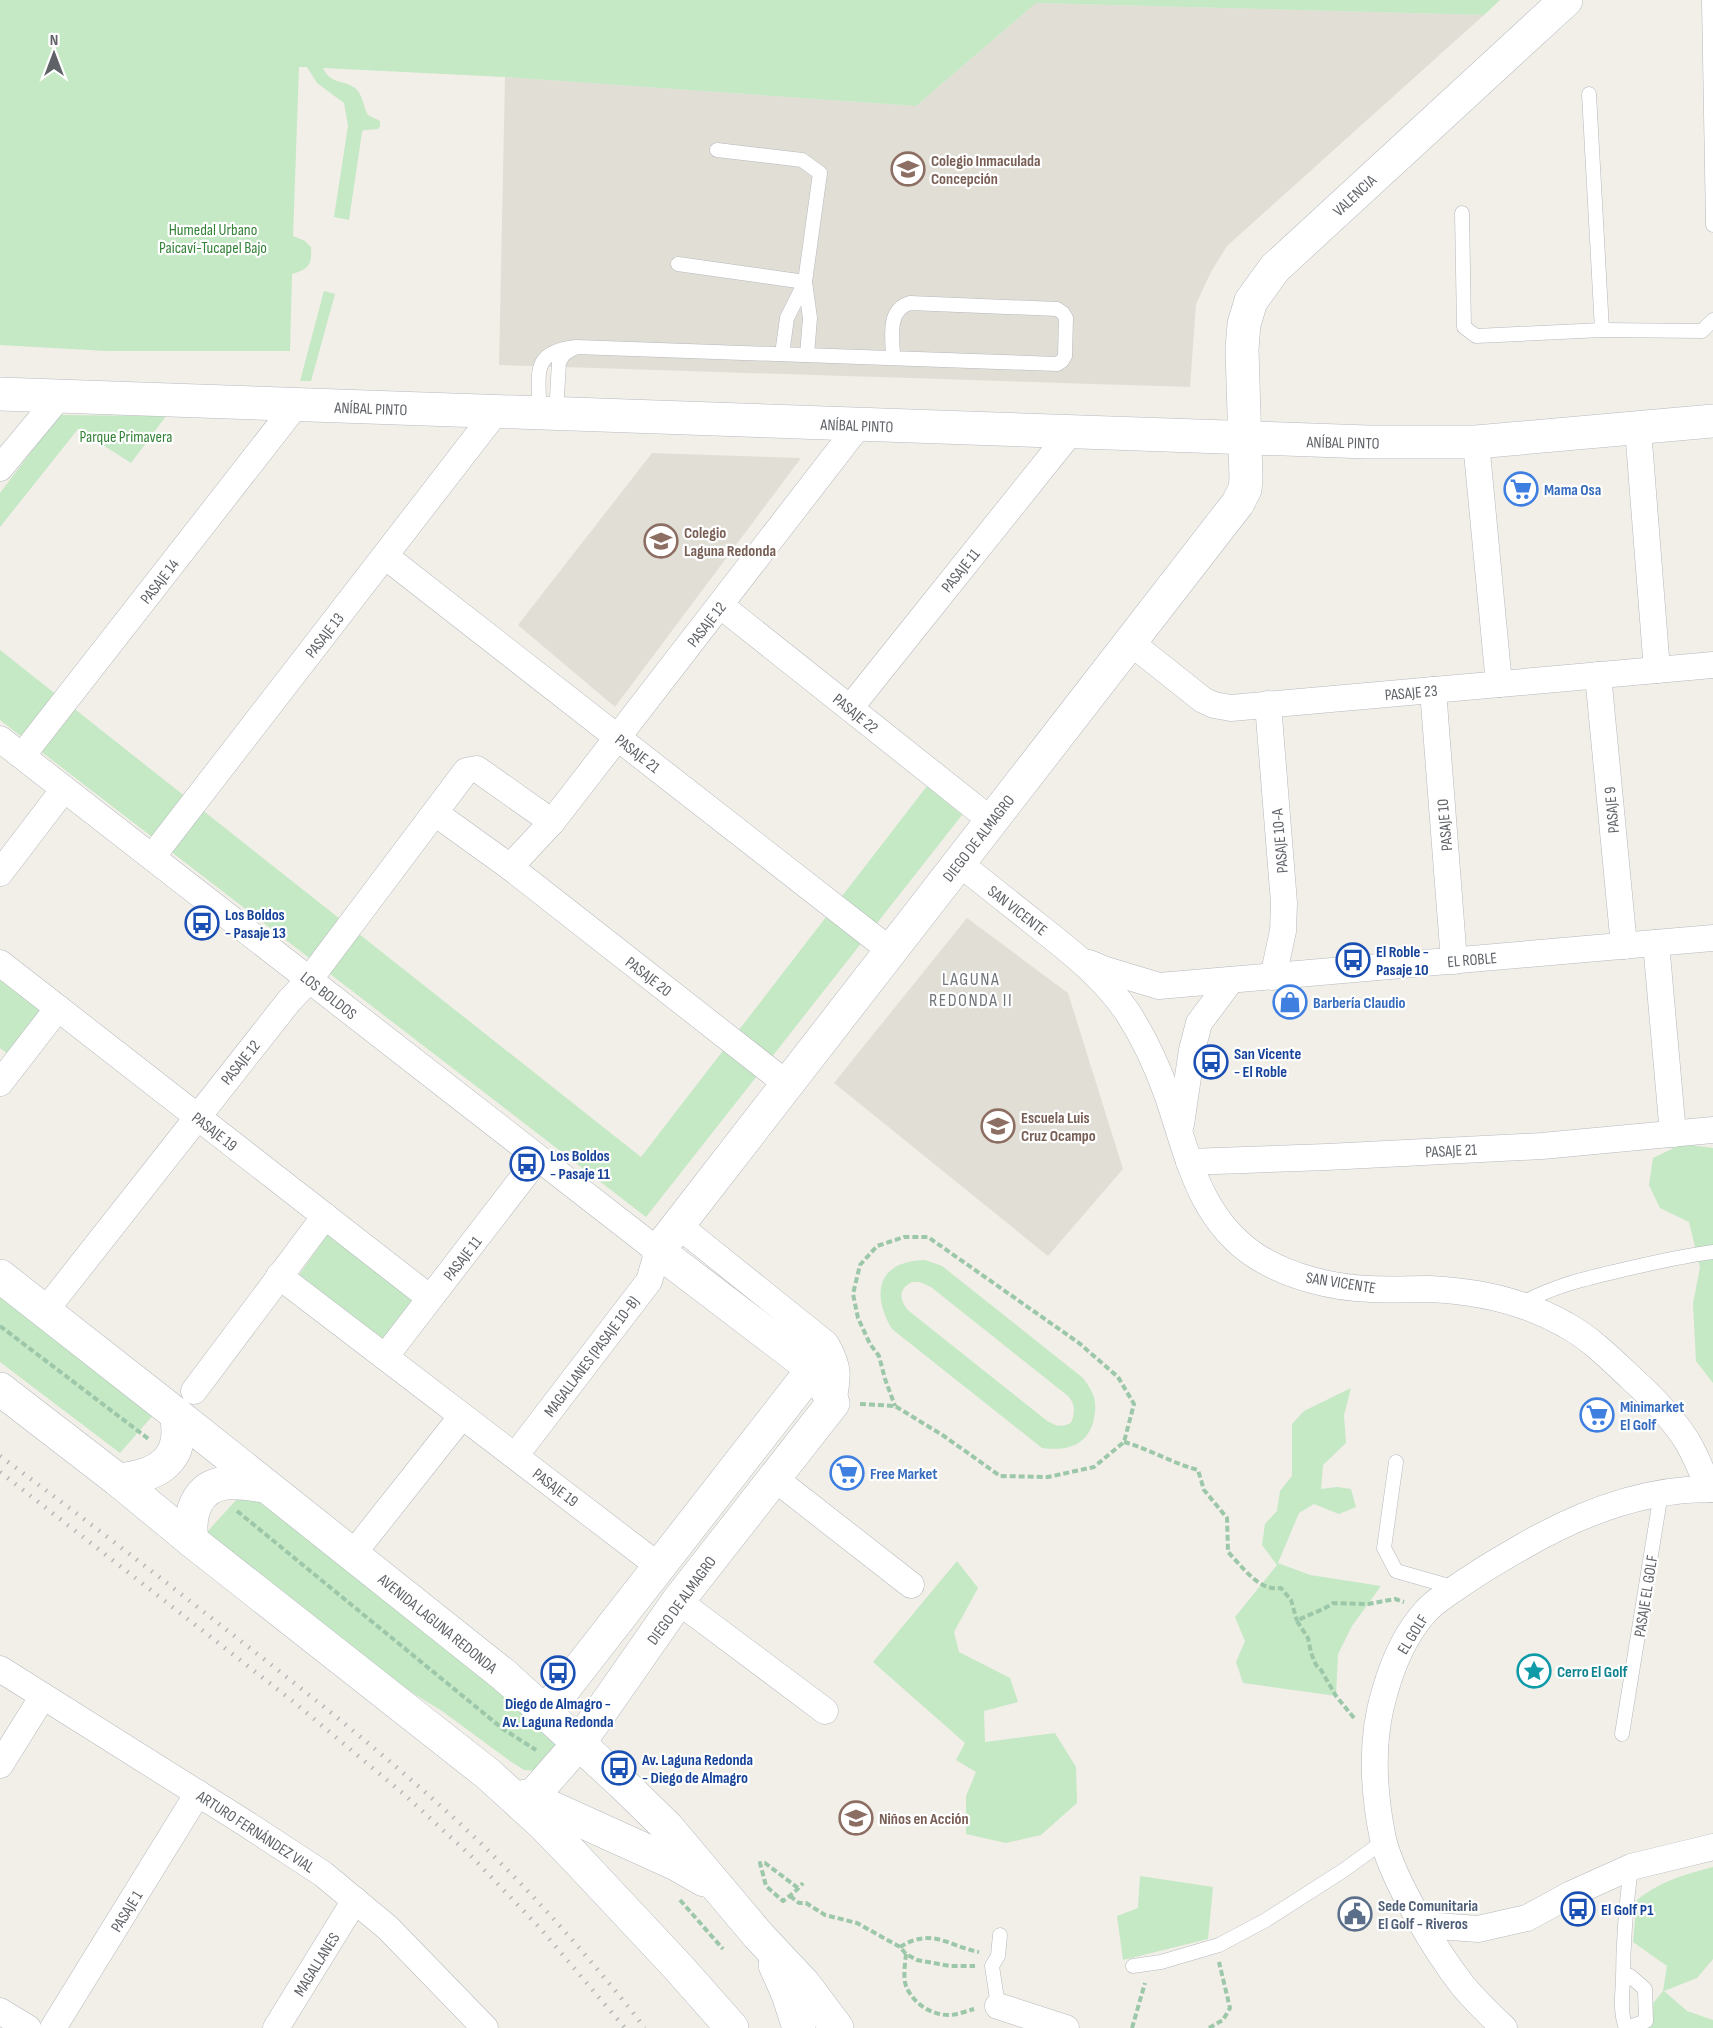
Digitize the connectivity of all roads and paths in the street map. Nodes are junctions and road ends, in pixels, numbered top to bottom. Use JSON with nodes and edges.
{"nodes":[{"id":1,"x":1566,"y":0,"type":"edge"},
{"id":2,"x":1709,"y":0,"type":"edge"},
{"id":3,"x":1589,"y":94,"type":"dead end"},
{"id":4,"x":717,"y":150,"type":"dead end"},
{"id":5,"x":1462,"y":213,"type":"dead end"},
{"id":6,"x":1713,"y":225,"type":"edge"},
{"id":7,"x":678,"y":264,"type":"dead end"},
{"id":8,"x":805,"y":282,"type":"junction"},
{"id":9,"x":1713,"y":320,"type":"edge"},
{"id":10,"x":1602,"y":330,"type":"junction"},
{"id":11,"x":782,"y":354,"type":"junction"},
{"id":12,"x":807,"y":355,"type":"junction"},
{"id":13,"x":893,"y":358,"type":"junction"},
{"id":14,"x":0,"y":394,"type":"edge"},
{"id":15,"x":59,"y":397,"type":"junction"},
{"id":16,"x":296,"y":405,"type":"junction"},
{"id":17,"x":495,"y":412,"type":"junction"},
{"id":18,"x":548,"y":414,"type":"junction"},
{"id":19,"x":1713,"y":421,"type":"edge"},
{"id":20,"x":859,"y":425,"type":"junction"},
{"id":21,"x":1638,"y":429,"type":"junction"},
{"id":22,"x":1070,"y":433,"type":"junction"},
{"id":23,"x":1245,"y":439,"type":"junction"},
{"id":24,"x":1476,"y":442,"type":"junction"},
{"id":25,"x":0,"y":468,"type":"edge"},
{"id":26,"x":385,"y":556,"type":"junction"},
{"id":27,"x":720,"y":604,"type":"junction"},
{"id":28,"x":1130,"y":642,"type":"junction"},
{"id":29,"x":1713,"y":665,"type":"edge"},
{"id":30,"x":1657,"y":670,"type":"junction"},
{"id":31,"x":1598,"y":675,"type":"junction"},
{"id":32,"x":1499,"y":684,"type":"junction"},
{"id":33,"x":1433,"y":690,"type":"junction"},
{"id":34,"x":1268,"y":704,"type":"junction"},
{"id":35,"x":850,"y":708,"type":"junction"},
{"id":36,"x":618,"y":737,"type":"junction"},
{"id":37,"x":0,"y":739,"type":"edge"},
{"id":38,"x":22,"y":756,"type":"junction"},
{"id":39,"x":64,"y":789,"type":"junction"},
{"id":40,"x":435,"y":813,"type":"junction"},
{"id":41,"x":992,"y":821,"type":"junction"},
{"id":42,"x":552,"y":822,"type":"junction"},
{"id":43,"x":152,"y":857,"type":"junction"},
{"id":44,"x":959,"y":863,"type":"junction"},
{"id":45,"x":510,"y":867,"type":"junction"},
{"id":46,"x":0,"y":873,"type":"edge"},
{"id":47,"x":1713,"y":938,"type":"edge"},
{"id":48,"x":1656,"y":943,"type":"junction"},
{"id":49,"x":1624,"y":946,"type":"junction"},
{"id":50,"x":891,"y":951,"type":"junction"},
{"id":51,"x":1077,"y":957,"type":"junction"},
{"id":52,"x":1454,"y":961,"type":"junction"},
{"id":53,"x":0,"y":963,"type":"edge"},
{"id":54,"x":1273,"y":977,"type":"junction"},
{"id":55,"x":309,"y":980,"type":"junction"},
{"id":56,"x":1232,"y":981,"type":"junction"},
{"id":57,"x":58,"y":1008,"type":"junction"},
{"id":58,"x":5,"y":1067,"type":"edge"},
{"id":59,"x":787,"y":1084,"type":"junction"},
{"id":60,"x":197,"y":1117,"type":"junction"},
{"id":61,"x":1713,"y":1130,"type":"edge"},
{"id":62,"x":1179,"y":1134,"type":"junction"},
{"id":63,"x":1672,"y":1134,"type":"junction"},
{"id":64,"x":538,"y":1158,"type":"junction"},
{"id":65,"x":1189,"y":1162,"type":"junction"},
{"id":66,"x":324,"y":1216,"type":"junction"},
{"id":67,"x":678,"y":1226,"type":"junction"},
{"id":68,"x":658,"y":1251,"type":"junction"},
{"id":69,"x":1713,"y":1252,"type":"edge"},
{"id":70,"x":0,"y":1276,"type":"edge"},
{"id":71,"x":279,"y":1276,"type":"junction"},
{"id":72,"x":430,"y":1298,"type":"junction"},
{"id":73,"x":1521,"y":1304,"type":"junction"},
{"id":74,"x":45,"y":1311,"type":"junction"},
{"id":75,"x":0,"y":1326,"type":"edge"},
{"id":76,"x":385,"y":1357,"type":"junction"},
{"id":77,"x":813,"y":1369,"type":"junction"},
{"id":78,"x":0,"y":1389,"type":"edge"},
{"id":79,"x":185,"y":1403,"type":"junction"},
{"id":80,"x":833,"y":1403,"type":"junction"},
{"id":81,"x":895,"y":1406,"type":"junction"},
{"id":82,"x":462,"y":1416,"type":"junction"},
{"id":83,"x":1124,"y":1442,"type":"junction"},
{"id":84,"x":515,"y":1456,"type":"junction"},
{"id":85,"x":171,"y":1457,"type":"junction"},
{"id":86,"x":1396,"y":1462,"type":"dead end"},
{"id":87,"x":774,"y":1478,"type":"junction"},
{"id":88,"x":118,"y":1480,"type":"junction"},
{"id":89,"x":264,"y":1486,"type":"junction"},
{"id":90,"x":210,"y":1489,"type":"junction"},
{"id":91,"x":1711,"y":1489,"type":"edge"},
{"id":92,"x":1662,"y":1493,"type":"junction"},
{"id":93,"x":192,"y":1541,"type":"junction"},
{"id":94,"x":352,"y":1555,"type":"junction"},
{"id":95,"x":660,"y":1567,"type":"junction"},
{"id":96,"x":911,"y":1585,"type":"dead end"},
{"id":97,"x":1456,"y":1588,"type":"junction"},
{"id":98,"x":678,"y":1601,"type":"junction"},
{"id":99,"x":1427,"y":1609,"type":"junction"},
{"id":100,"x":1297,"y":1621,"type":"junction"},
{"id":101,"x":0,"y":1669,"type":"edge"},
{"id":102,"x":43,"y":1696,"type":"junction"},
{"id":103,"x":825,"y":1711,"type":"dead end"},
{"id":104,"x":545,"y":1713,"type":"junction"},
{"id":105,"x":1623,"y":1734,"type":"dead end"},
{"id":106,"x":1374,"y":1743,"type":"junction"},
{"id":107,"x":570,"y":1754,"type":"junction"},
{"id":108,"x":0,"y":1765,"type":"edge"},
{"id":109,"x":488,"y":1774,"type":"junction"},
{"id":110,"x":198,"y":1793,"type":"junction"},
{"id":111,"x":531,"y":1798,"type":"junction"},
{"id":112,"x":1384,"y":1841,"type":"junction"},
{"id":113,"x":1713,"y":1847,"type":"edge"},
{"id":114,"x":1631,"y":1867,"type":"junction"},
{"id":115,"x":803,"y":1883,"type":"dead end"},
{"id":116,"x":798,"y":1888,"type":"junction"},
{"id":117,"x":721,"y":1891,"type":"junction"},
{"id":118,"x":790,"y":1896,"type":"junction"},
{"id":119,"x":678,"y":1898,"type":"dead end"},
{"id":120,"x":355,"y":1900,"type":"junction"},
{"id":121,"x":1423,"y":1925,"type":"junction"},
{"id":122,"x":759,"y":1935,"type":"junction"},
{"id":123,"x":1000,"y":1935,"type":"dead end"},
{"id":124,"x":1219,"y":1945,"type":"junction"},
{"id":125,"x":900,"y":1947,"type":"junction"},
{"id":126,"x":723,"y":1949,"type":"dead end"},
{"id":127,"x":906,"y":1953,"type":"junction"},
{"id":128,"x":995,"y":1961,"type":"junction"},
{"id":129,"x":1161,"y":1962,"type":"junction"},
{"id":130,"x":1133,"y":1966,"type":"dead end"},
{"id":131,"x":1623,"y":1974,"type":"dead end"},
{"id":132,"x":998,"y":2003,"type":"junction"},
{"id":133,"x":0,"y":2011,"type":"edge"},
{"id":134,"x":834,"y":2025,"type":"edge"},
{"id":135,"x":28,"y":2028,"type":"edge"},
{"id":136,"x":53,"y":2028,"type":"edge"},
{"id":137,"x":276,"y":2028,"type":"edge"},
{"id":138,"x":485,"y":2028,"type":"edge"},
{"id":139,"x":732,"y":2028,"type":"edge"},
{"id":140,"x":799,"y":2028,"type":"edge"},
{"id":141,"x":1066,"y":2028,"type":"edge"},
{"id":142,"x":1132,"y":2028,"type":"edge"},
{"id":143,"x":1209,"y":2028,"type":"edge"},
{"id":144,"x":1504,"y":2028,"type":"edge"}],
"edges":[{"from":1,"to":23,"type":"street","name":"VALENCIA"},
{"from":2,"to":6,"type":"lane"},
{"from":3,"to":10,"type":"lane"},
{"from":4,"to":8,"type":"lane"},
{"from":5,"to":10,"type":"lane"},
{"from":7,"to":8,"type":"lane"},
{"from":8,"to":11,"type":"lane"},
{"from":8,"to":12,"type":"lane"},
{"from":9,"to":10,"type":"lane"},
{"from":11,"to":12,"type":"lane"},
{"from":11,"to":18,"type":"lane"},
{"from":12,"to":13,"type":"lane"},
{"from":13,"to":13,"type":"lane"},
{"from":14,"to":15,"type":"street","name":"ANÍBAL PINTO"},
{"from":15,"to":16,"type":"street","name":"ANÍBAL PINTO"},
{"from":15,"to":25,"type":"street"},
{"from":16,"to":17,"type":"street","name":"ANÍBAL PINTO"},
{"from":16,"to":38,"type":"street","name":"PASAJE 14"},
{"from":17,"to":18,"type":"street","name":"ANÍBAL PINTO"},
{"from":17,"to":26,"type":"street","name":"PASAJE 13"},
{"from":18,"to":20,"type":"street","name":"ANÍBAL PINTO"},
{"from":19,"to":21,"type":"street","name":"ANÍBAL PINTO"},
{"from":20,"to":22,"type":"street","name":"ANÍBAL PINTO"},
{"from":20,"to":27,"type":"street","name":"PASAJE 12"},
{"from":21,"to":24,"type":"street","name":"ANÍBAL PINTO"},
{"from":21,"to":30,"type":"street"},
{"from":22,"to":23,"type":"street","name":"ANÍBAL PINTO"},
{"from":22,"to":35,"type":"street","name":"PASAJE 11"},
{"from":23,"to":24,"type":"street","name":"ANÍBAL PINTO"},
{"from":23,"to":28,"type":"street","name":"DIEGO DE ALMAGRO"},
{"from":24,"to":32,"type":"street"},
{"from":26,"to":36,"type":"street","name":"PASAJE 21"},
{"from":26,"to":43,"type":"street","name":"PASAJE 13"},
{"from":27,"to":35,"type":"street","name":"PASAJE 22"},
{"from":27,"to":36,"type":"street","name":"PASAJE 12"},
{"from":28,"to":34,"type":"street","name":"PASAJE 23"},
{"from":28,"to":41,"type":"street","name":"DIEGO DE ALMAGRO"},
{"from":29,"to":30,"type":"street","name":"PASAJE 23"},
{"from":30,"to":31,"type":"street","name":"PASAJE 23"},
{"from":31,"to":32,"type":"street","name":"PASAJE 23"},
{"from":31,"to":49,"type":"street","name":"PASAJE 9"},
{"from":32,"to":33,"type":"street","name":"PASAJE 23"},
{"from":33,"to":34,"type":"street","name":"PASAJE 23"},
{"from":33,"to":52,"type":"street","name":"PASAJE 10"},
{"from":34,"to":54,"type":"street","name":"PASAJE 10-A"},
{"from":35,"to":41,"type":"street","name":"PASAJE 22"},
{"from":36,"to":42,"type":"street","name":"PASAJE 12"},
{"from":36,"to":50,"type":"street","name":"PASAJE 21"},
{"from":37,"to":38,"type":"street","name":"LOS BOLDOS"},
{"from":38,"to":39,"type":"street","name":"LOS BOLDOS"},
{"from":39,"to":43,"type":"street","name":"LOS BOLDOS"},
{"from":39,"to":46,"type":"street"},
{"from":40,"to":42,"type":"street","name":"PASAJE 12"},
{"from":40,"to":45,"type":"street"},
{"from":40,"to":55,"type":"street","name":"PASAJE 12"},
{"from":41,"to":44,"type":"street","name":"DIEGO DE ALMAGRO"},
{"from":42,"to":45,"type":"street","name":"PASAJE 12"},
{"from":43,"to":55,"type":"street","name":"LOS BOLDOS"},
{"from":44,"to":50,"type":"street","name":"DIEGO DE ALMAGRO"},
{"from":44,"to":51,"type":"street","name":"SAN VICENTE"},
{"from":45,"to":59,"type":"street","name":"PASAJE 20"},
{"from":47,"to":48,"type":"street","name":"EL ROBLE"},
{"from":48,"to":49,"type":"street","name":"EL ROBLE"},
{"from":48,"to":63,"type":"street"},
{"from":49,"to":52,"type":"street","name":"EL ROBLE"},
{"from":50,"to":59,"type":"street","name":"DIEGO DE ALMAGRO"},
{"from":51,"to":56,"type":"street","name":"EL ROBLE"},
{"from":51,"to":62,"type":"street","name":"SAN VICENTE"},
{"from":52,"to":54,"type":"street","name":"EL ROBLE"},
{"from":53,"to":57,"type":"street","name":"PASAJE 19"},
{"from":54,"to":56,"type":"street","name":"EL ROBLE"},
{"from":55,"to":60,"type":"street","name":"PASAJE 12"},
{"from":55,"to":64,"type":"street","name":"LOS BOLDOS"},
{"from":56,"to":62,"type":"street"},
{"from":57,"to":58,"type":"street"},
{"from":57,"to":60,"type":"street","name":"PASAJE 19"},
{"from":59,"to":67,"type":"street","name":"DIEGO DE ALMAGRO"},
{"from":60,"to":66,"type":"street","name":"PASAJE 19"},
{"from":60,"to":74,"type":"street","name":"PASAJE 12"},
{"from":61,"to":63,"type":"street","name":"PASAJE 21"},
{"from":62,"to":65,"type":"street","name":"SAN VICENTE"},
{"from":63,"to":65,"type":"street","name":"PASAJE 21"},
{"from":64,"to":68,"type":"street","name":"LOS BOLDOS"},
{"from":64,"to":72,"type":"street","name":"PASAJE 11"},
{"from":65,"to":73,"type":"street","name":"SAN VICENTE"},
{"from":66,"to":71,"type":"street"},
{"from":66,"to":72,"type":"street","name":"PASAJE 19"},
{"from":67,"to":68,"type":"street","name":"DIEGO DE ALMAGRO"},
{"from":67,"to":80,"type":"street"},
{"from":68,"to":77,"type":"street"},
{"from":68,"to":84,"type":"street","name":"MAGALLANES (PASAJE 10-B)"},
{"from":69,"to":73,"type":"lane"},
{"from":70,"to":74,"type":"street","name":"AVENIDA LAGUNA REDONDA"},
{"from":71,"to":76,"type":"street","name":"PASAJE 19"},
{"from":71,"to":79,"type":"street"},
{"from":72,"to":76,"type":"street","name":"PASAJE 11"},
{"from":73,"to":91,"type":"street","name":"SAN VICENTE"},
{"from":74,"to":79,"type":"street","name":"AVENIDA LAGUNA REDONDA"},
{"from":75,"to":85,"type":"path"},
{"from":76,"to":82,"type":"street","name":"PASAJE 19"},
{"from":77,"to":80,"type":"street"},
{"from":77,"to":95,"type":"street"},
{"from":78,"to":88,"type":"street"},
{"from":79,"to":85,"type":"street"},
{"from":79,"to":89,"type":"street","name":"AVENIDA LAGUNA REDONDA"},
{"from":80,"to":81,"type":"path"},
{"from":80,"to":87,"type":"street","name":"DIEGO DE ALMAGRO"},
{"from":81,"to":83,"type":"path"},
{"from":81,"to":83,"type":"path"},
{"from":82,"to":84,"type":"street","name":"PASAJE 19"},
{"from":82,"to":94,"type":"street"},
{"from":83,"to":100,"type":"path"},
{"from":84,"to":95,"type":"street","name":"PASAJE 19"},
{"from":85,"to":88,"type":"street"},
{"from":86,"to":97,"type":"lane"},
{"from":87,"to":96,"type":"street"},
{"from":87,"to":98,"type":"street","name":"DIEGO DE ALMAGRO"},
{"from":88,"to":93,"type":"street"},
{"from":89,"to":90,"type":"street"},
{"from":89,"to":94,"type":"street","name":"AVENIDA LAGUNA REDONDA"},
{"from":90,"to":93,"type":"street"},
{"from":90,"to":107,"type":"path"},
{"from":91,"to":92,"type":"street","name":"EL GOLF"},
{"from":92,"to":97,"type":"street","name":"EL GOLF"},
{"from":92,"to":105,"type":"lane","name":"PASAJE EL GOLF"},
{"from":93,"to":109,"type":"street"},
{"from":94,"to":104,"type":"street","name":"AVENIDA LAGUNA REDONDA"},
{"from":95,"to":104,"type":"street"},
{"from":97,"to":99,"type":"street","name":"EL GOLF"},
{"from":98,"to":103,"type":"street"},
{"from":98,"to":107,"type":"street","name":"DIEGO DE ALMAGRO"},
{"from":99,"to":100,"type":"path"},
{"from":99,"to":106,"type":"street","name":"EL GOLF"},
{"from":100,"to":106,"type":"path"},
{"from":101,"to":102,"type":"street","name":"ARTURO FERNÁNDEZ VIAL"},
{"from":102,"to":108,"type":"street"},
{"from":102,"to":110,"type":"street","name":"ARTURO FERNÁNDEZ VIAL"},
{"from":104,"to":107,"type":"street","name":"AVENIDA LAGUNA REDONDA"},
{"from":106,"to":112,"type":"street","name":"EL GOLF"},
{"from":107,"to":111,"type":"street","name":"DIEGO DE ALMAGRO"},
{"from":107,"to":117,"type":"street","name":"AVENIDA LAGUNA REDONDA"},
{"from":109,"to":111,"type":"street"},
{"from":109,"to":139,"type":"street"},
{"from":110,"to":120,"type":"street","name":"ARTURO FERNÁNDEZ VIAL"},
{"from":110,"to":136,"type":"street","name":"PASAJE 1"},
{"from":111,"to":117,"type":"street"},
{"from":112,"to":121,"type":"street","name":"EL GOLF"},
{"from":112,"to":124,"type":"lane"},
{"from":113,"to":114,"type":"street"},
{"from":114,"to":121,"type":"street"},
{"from":114,"to":131,"type":"lane"},
{"from":115,"to":116,"type":"path"},
{"from":116,"to":118,"type":"path"},
{"from":116,"to":118,"type":"path"},
{"from":117,"to":122,"type":"street","name":"AVENIDA LAGUNA REDONDA"},
{"from":118,"to":125,"type":"path"},
{"from":119,"to":126,"type":"path"},
{"from":120,"to":137,"type":"street","name":"MAGALLANES"},
{"from":120,"to":138,"type":"street","name":"ARTURO FERNÁNDEZ VIAL"},
{"from":121,"to":144,"type":"street","name":"EL GOLF"},
{"from":122,"to":134,"type":"street","name":"AVENIDA LAGUNA REDONDA"},
{"from":122,"to":140,"type":"street"},
{"from":123,"to":128,"type":"lane"},
{"from":124,"to":129,"type":"lane"},
{"from":124,"to":143,"type":"path"},
{"from":125,"to":127,"type":"path"},
{"from":125,"to":128,"type":"path"},
{"from":127,"to":128,"type":"path"},
{"from":127,"to":132,"type":"path"},
{"from":128,"to":132,"type":"lane"},
{"from":129,"to":130,"type":"lane"},
{"from":129,"to":142,"type":"path"},
{"from":132,"to":141,"type":"street"},
{"from":133,"to":135,"type":"street"}]}
